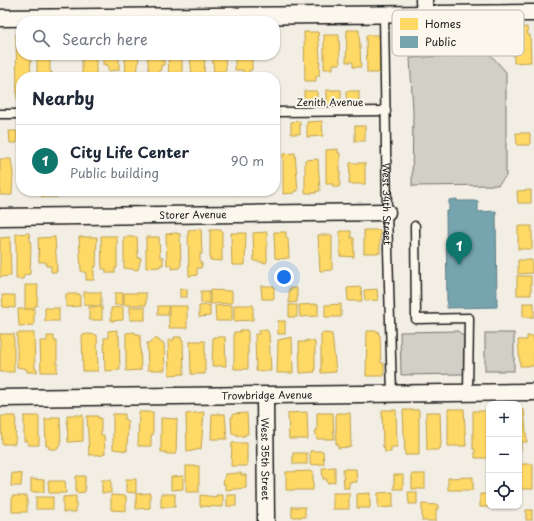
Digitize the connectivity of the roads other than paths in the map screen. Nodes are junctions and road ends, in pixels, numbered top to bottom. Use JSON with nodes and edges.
{"nodes":[{"id":1,"x":424,"y":7,"type":"edge"},
{"id":2,"x":407,"y":10,"type":"edge"},
{"id":3,"x":479,"y":10,"type":"edge"},
{"id":4,"x":524,"y":12,"type":"edge"},
{"id":5,"x":392,"y":13,"type":"edge"},
{"id":6,"x":534,"y":13,"type":"edge"},
{"id":7,"x":384,"y":14,"type":"junction"},
{"id":8,"x":192,"y":16,"type":"edge"},
{"id":9,"x":0,"y":18,"type":"edge"},
{"id":10,"x":16,"y":18,"type":"edge"},
{"id":11,"x":386,"y":111,"type":"junction"},
{"id":12,"x":280,"y":112,"type":"edge"},
{"id":13,"x":0,"y":114,"type":"edge"},
{"id":14,"x":16,"y":114,"type":"edge"},
{"id":15,"x":386,"y":212,"type":"junction"},
{"id":16,"x":0,"y":217,"type":"edge"},
{"id":17,"x":415,"y":226,"type":"dead end"},
{"id":18,"x":534,"y":392,"type":"edge"},
{"id":19,"x":468,"y":393,"type":"junction"},
{"id":20,"x":392,"y":395,"type":"junction"},
{"id":21,"x":265,"y":396,"type":"junction"},
{"id":22,"x":0,"y":398,"type":"edge"},
{"id":23,"x":266,"y":521,"type":"edge"}],
"edges":[{"from":1,"to":2,"type":"street"},
{"from":1,"to":3,"type":"street"},
{"from":4,"to":6,"type":"street"},
{"from":5,"to":7,"type":"street"},
{"from":7,"to":8,"type":"street"},
{"from":7,"to":11,"type":"lane","name":"West 34th Street"},
{"from":9,"to":10,"type":"street"},
{"from":11,"to":12,"type":"lane","name":"Zenith Avenue"},
{"from":11,"to":15,"type":"lane","name":"West 34th Street"},
{"from":13,"to":14,"type":"lane"},
{"from":15,"to":16,"type":"street","name":"Storer Avenue"},
{"from":15,"to":20,"type":"lane","name":"West 34th Street"},
{"from":17,"to":19,"type":"lane"},
{"from":18,"to":19,"type":"street","name":"Trowbridge Avenue"},
{"from":19,"to":20,"type":"street","name":"Trowbridge Avenue"},
{"from":20,"to":21,"type":"street","name":"Trowbridge Avenue"},
{"from":21,"to":22,"type":"street","name":"Trowbridge Avenue"},
{"from":21,"to":23,"type":"street","name":"West 35th Street"}]}
